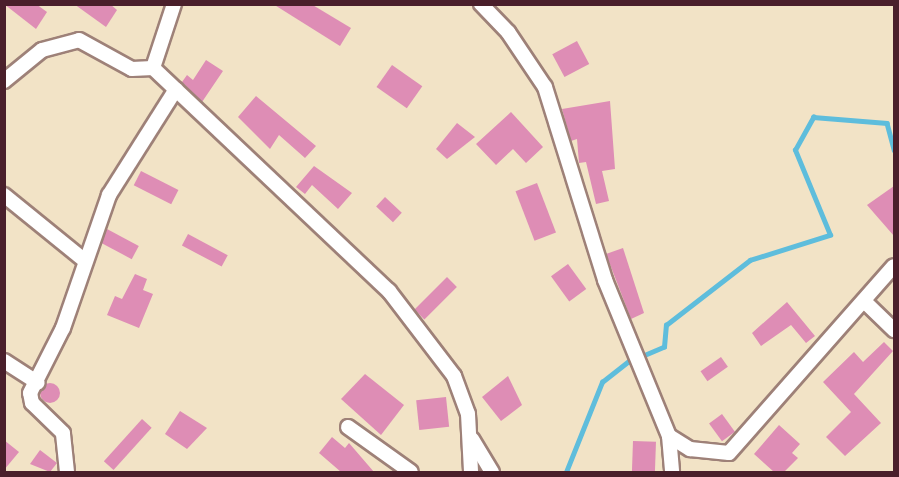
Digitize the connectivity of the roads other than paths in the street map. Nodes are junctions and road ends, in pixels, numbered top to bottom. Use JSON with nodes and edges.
{"nodes":[{"id":1,"x":174,"y":4,"type":"edge"},
{"id":2,"x":481,"y":4,"type":"edge"},
{"id":3,"x":153,"y":68,"type":"junction"},
{"id":4,"x":4,"y":81,"type":"edge"},
{"id":5,"x":176,"y":89,"type":"junction"},
{"id":6,"x":4,"y":195,"type":"edge"},
{"id":7,"x":84,"y":260,"type":"junction"},
{"id":8,"x":894,"y":266,"type":"edge"},
{"id":9,"x":864,"y":301,"type":"junction"},
{"id":10,"x":894,"y":330,"type":"edge"},
{"id":11,"x":4,"y":361,"type":"edge"},
{"id":12,"x":38,"y":382,"type":"junction"},
{"id":13,"x":348,"y":427,"type":"dead end"},
{"id":14,"x":669,"y":436,"type":"junction"},
{"id":15,"x":472,"y":440,"type":"junction"},
{"id":16,"x":67,"y":472,"type":"edge"},
{"id":17,"x":411,"y":472,"type":"edge"},
{"id":18,"x":471,"y":472,"type":"edge"},
{"id":19,"x":492,"y":472,"type":"edge"},
{"id":20,"x":672,"y":472,"type":"edge"}],
"edges":[{"from":1,"to":3,"type":"street"},
{"from":2,"to":14,"type":"street"},
{"from":3,"to":4,"type":"street"},
{"from":3,"to":5,"type":"street"},
{"from":5,"to":7,"type":"street"},
{"from":5,"to":15,"type":"street"},
{"from":6,"to":7,"type":"street"},
{"from":7,"to":12,"type":"street"},
{"from":8,"to":9,"type":"street"},
{"from":9,"to":10,"type":"street"},
{"from":9,"to":14,"type":"street"},
{"from":11,"to":12,"type":"street"},
{"from":12,"to":16,"type":"street"},
{"from":13,"to":17,"type":"street"},
{"from":14,"to":20,"type":"street"},
{"from":15,"to":18,"type":"street"},
{"from":15,"to":19,"type":"street"}]}
